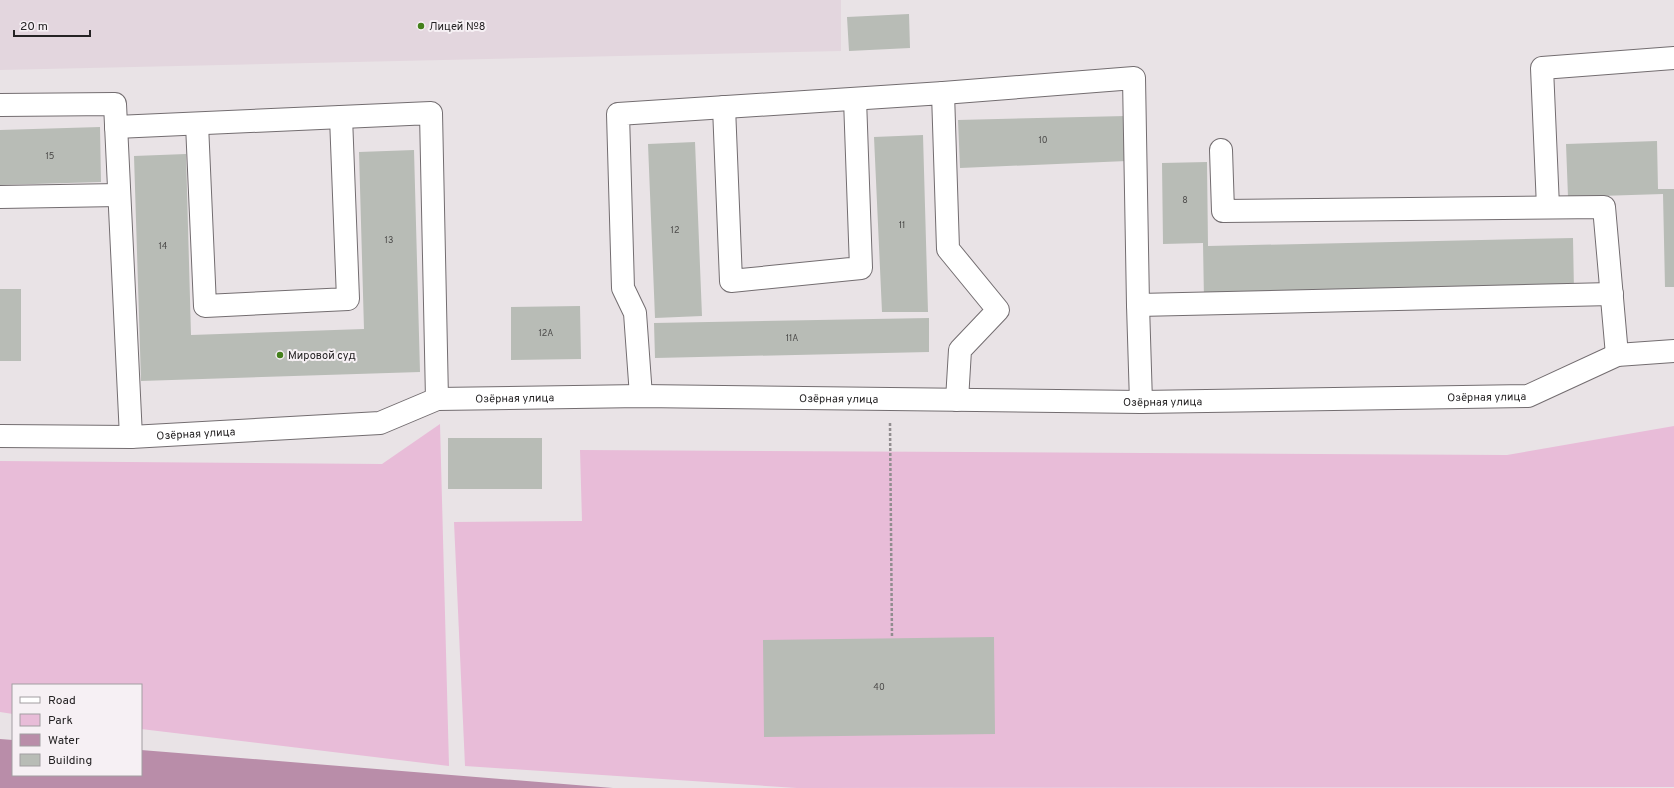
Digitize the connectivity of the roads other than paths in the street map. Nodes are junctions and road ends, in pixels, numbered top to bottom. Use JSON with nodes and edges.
{"nodes":[{"id":1,"x":1674,"y":58,"type":"edge"},
{"id":2,"x":943,"y":93,"type":"junction"},
{"id":3,"x":855,"y":99,"type":"junction"},
{"id":4,"x":0,"y":105,"type":"edge"},
{"id":5,"x":724,"y":107,"type":"junction"},
{"id":6,"x":341,"y":117,"type":"junction"},
{"id":7,"x":197,"y":124,"type":"junction"},
{"id":8,"x":116,"y":127,"type":"junction"},
{"id":9,"x":1221,"y":150,"type":"dead end"},
{"id":10,"x":119,"y":195,"type":"junction"},
{"id":11,"x":0,"y":197,"type":"edge"},
{"id":12,"x":1548,"y":207,"type":"junction"},
{"id":13,"x":1612,"y":294,"type":"junction"},
{"id":14,"x":1138,"y":305,"type":"junction"},
{"id":15,"x":1674,"y":351,"type":"edge"},
{"id":16,"x":1617,"y":355,"type":"junction"},
{"id":17,"x":641,"y":396,"type":"junction"},
{"id":18,"x":437,"y":399,"type":"junction"},
{"id":19,"x":957,"y":400,"type":"junction"},
{"id":20,"x":1141,"y":402,"type":"junction"},
{"id":21,"x":0,"y":436,"type":"edge"},
{"id":22,"x":131,"y":437,"type":"junction"}],
"edges":[{"from":1,"to":12,"type":"street"},
{"from":2,"to":3,"type":"street"},
{"from":2,"to":14,"type":"street"},
{"from":2,"to":19,"type":"street"},
{"from":3,"to":5,"type":"street"},
{"from":3,"to":5,"type":"street"},
{"from":4,"to":8,"type":"street"},
{"from":5,"to":17,"type":"street"},
{"from":6,"to":7,"type":"street"},
{"from":6,"to":7,"type":"street"},
{"from":6,"to":18,"type":"street"},
{"from":7,"to":8,"type":"street"},
{"from":8,"to":10,"type":"street"},
{"from":9,"to":12,"type":"street"},
{"from":10,"to":11,"type":"street"},
{"from":10,"to":22,"type":"street"},
{"from":12,"to":13,"type":"street"},
{"from":13,"to":14,"type":"street"},
{"from":13,"to":16,"type":"street"},
{"from":14,"to":20,"type":"street"},
{"from":15,"to":16,"type":"street","name":"Озёрная улица"},
{"from":16,"to":20,"type":"street","name":"Озёрная улица"},
{"from":17,"to":18,"type":"street","name":"Озёрная улица"},
{"from":17,"to":19,"type":"street","name":"Озёрная улица"},
{"from":18,"to":22,"type":"street","name":"Озёрная улица"},
{"from":19,"to":20,"type":"street","name":"Озёрная улица"},
{"from":21,"to":22,"type":"street","name":"Озёрная улица"}]}
